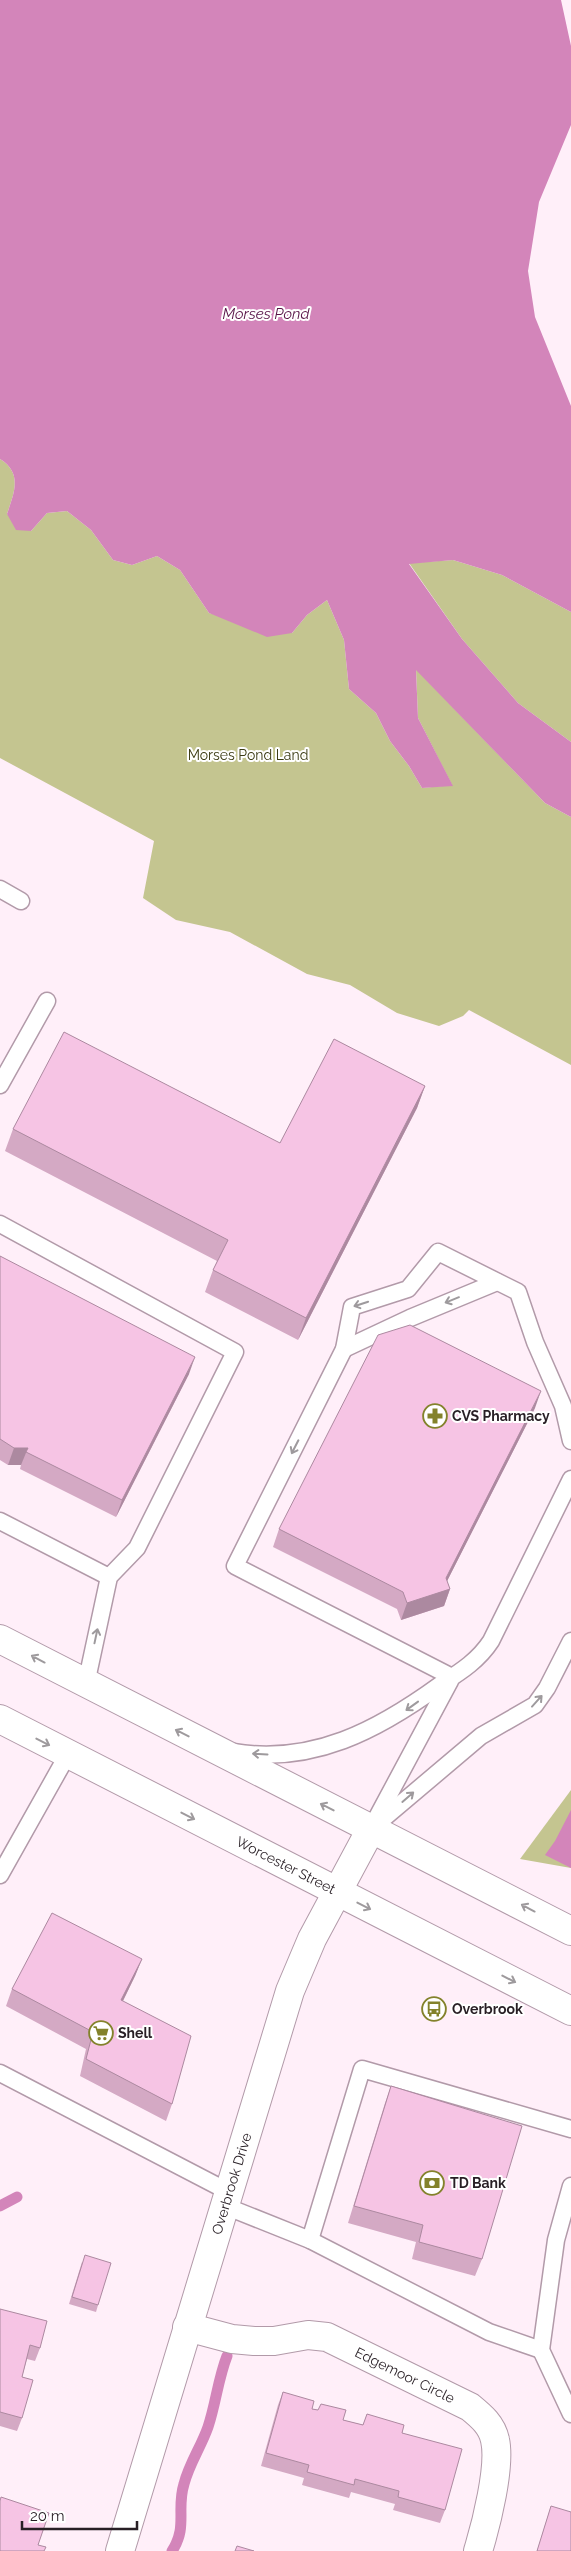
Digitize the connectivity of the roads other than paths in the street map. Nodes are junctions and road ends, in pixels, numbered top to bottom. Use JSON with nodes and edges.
{"nodes":[{"id":1,"x":0,"y":889,"type":"edge"},
{"id":2,"x":21,"y":901,"type":"dead end"},
{"id":3,"x":47,"y":1001,"type":"dead end"},
{"id":4,"x":0,"y":1085,"type":"edge"},
{"id":5,"x":0,"y":1224,"type":"edge"},
{"id":6,"x":497,"y":1282,"type":"junction"},
{"id":7,"x":344,"y":1349,"type":"junction"},
{"id":8,"x":571,"y":1441,"type":"edge"},
{"id":9,"x":571,"y":1479,"type":"edge"},
{"id":10,"x":0,"y":1521,"type":"edge"},
{"id":11,"x":109,"y":1577,"type":"junction"},
{"id":12,"x":0,"y":1639,"type":"edge"},
{"id":13,"x":571,"y":1641,"type":"edge"},
{"id":14,"x":452,"y":1677,"type":"junction"},
{"id":15,"x":86,"y":1684,"type":"junction"},
{"id":16,"x":0,"y":1719,"type":"edge"},
{"id":17,"x":211,"y":1748,"type":"junction"},
{"id":18,"x":68,"y":1754,"type":"junction"},
{"id":19,"x":371,"y":1829,"type":"junction"},
{"id":20,"x":3,"y":1865,"type":"edge"},
{"id":21,"x":337,"y":1892,"type":"junction"},
{"id":22,"x":571,"y":1931,"type":"edge"},
{"id":23,"x":571,"y":2011,"type":"edge"},
{"id":24,"x":0,"y":2073,"type":"edge"},
{"id":25,"x":571,"y":2129,"type":"edge"},
{"id":26,"x":571,"y":2186,"type":"edge"},
{"id":27,"x":227,"y":2199,"type":"junction"},
{"id":28,"x":310,"y":2240,"type":"junction"},
{"id":29,"x":187,"y":2327,"type":"junction"},
{"id":30,"x":541,"y":2350,"type":"junction"},
{"id":31,"x":571,"y":2414,"type":"edge"},
{"id":32,"x":120,"y":2551,"type":"edge"},
{"id":33,"x":478,"y":2551,"type":"edge"}],
"edges":[{"from":1,"to":2,"type":"lane"},
{"from":3,"to":4,"type":"lane"},
{"from":5,"to":11,"type":"lane"},
{"from":6,"to":7,"type":"lane","one_way":true},
{"from":6,"to":7,"type":"lane","one_way":true},
{"from":6,"to":8,"type":"lane"},
{"from":7,"to":14,"type":"lane","one_way":true},
{"from":9,"to":14,"type":"lane"},
{"from":10,"to":11,"type":"lane"},
{"from":15,"to":11,"type":"lane","one_way":true},
{"from":15,"to":12,"type":"main road","one_way":true},
{"from":19,"to":13,"type":"lane","one_way":true},
{"from":14,"to":17,"type":"lane","one_way":true},
{"from":14,"to":19,"type":"lane"},
{"from":17,"to":15,"type":"main road","one_way":true},
{"from":16,"to":18,"type":"main road","name":"Worcester Street","one_way":true},
{"from":19,"to":17,"type":"main road","one_way":true},
{"from":18,"to":20,"type":"lane"},
{"from":18,"to":21,"type":"main road","name":"Worcester Street","one_way":true},
{"from":19,"to":21,"type":"main road","name":"Overbrook Drive"},
{"from":22,"to":19,"type":"main road","one_way":true},
{"from":21,"to":23,"type":"main road","name":"Worcester Street","one_way":true},
{"from":21,"to":27,"type":"main road","name":"Overbrook Drive"},
{"from":24,"to":27,"type":"lane"},
{"from":25,"to":28,"type":"lane"},
{"from":26,"to":30,"type":"lane"},
{"from":27,"to":28,"type":"lane"},
{"from":27,"to":29,"type":"main road","name":"Overbrook Drive"},
{"from":28,"to":30,"type":"lane"},
{"from":29,"to":32,"type":"main road","name":"Overbrook Drive"},
{"from":29,"to":33,"type":"main road","name":"Edgemoor Circle"},
{"from":30,"to":31,"type":"lane"}]}
